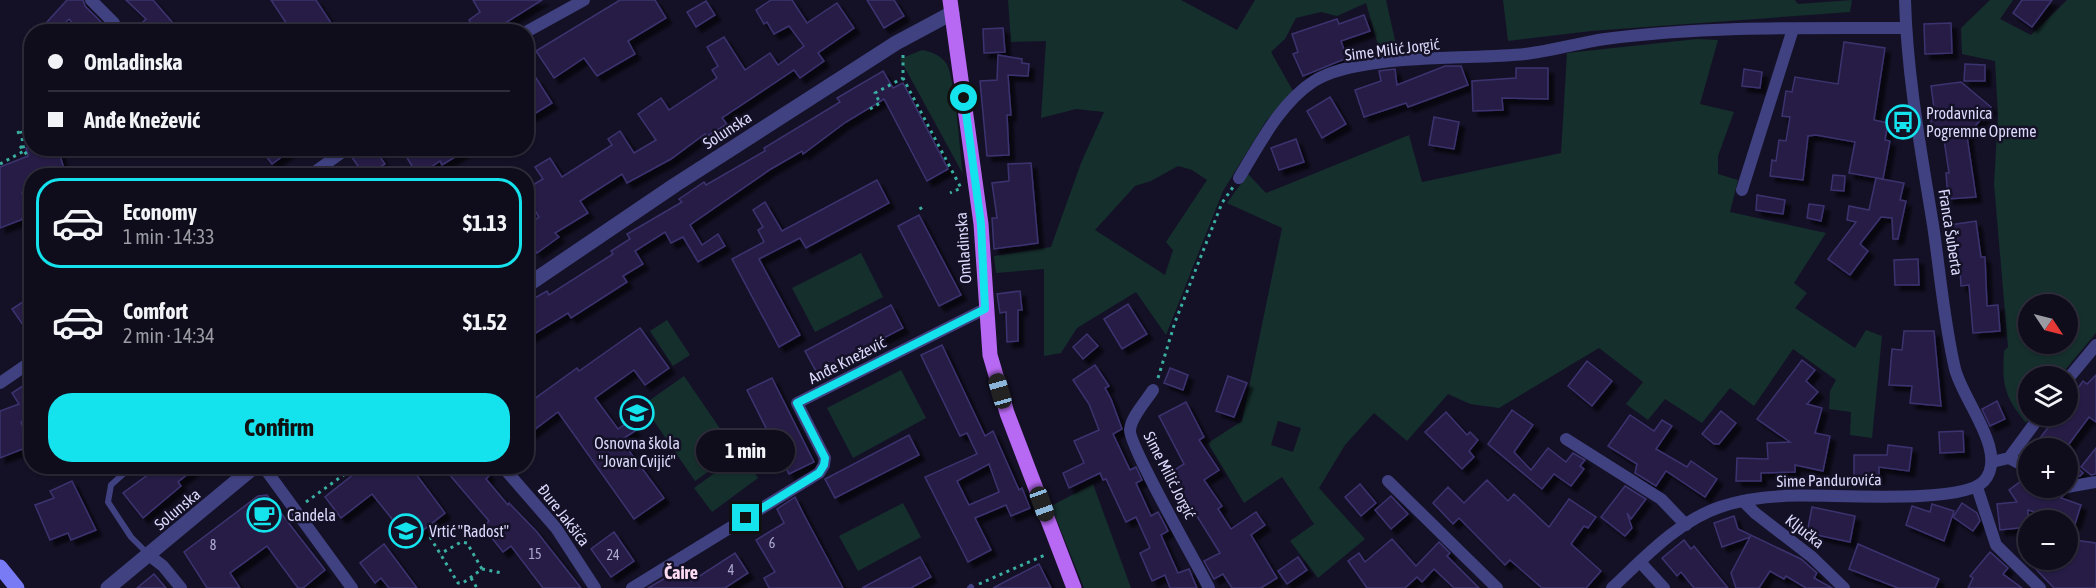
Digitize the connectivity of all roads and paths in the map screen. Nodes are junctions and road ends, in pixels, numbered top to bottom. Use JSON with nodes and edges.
{"nodes":[{"id":1,"x":91,"y":0,"type":"edge"},
{"id":2,"x":584,"y":0,"type":"edge"},
{"id":3,"x":1905,"y":0,"type":"edge"},
{"id":4,"x":951,"y":7,"type":"edge"},
{"id":5,"x":114,"y":23,"type":"dead end"},
{"id":6,"x":534,"y":28,"type":"edge"},
{"id":7,"x":1793,"y":28,"type":"junction"},
{"id":8,"x":1906,"y":28,"type":"junction"},
{"id":9,"x":902,"y":51,"type":"dead end"},
{"id":10,"x":903,"y":78,"type":"junction"},
{"id":11,"x":870,"y":109,"type":"dead end"},
{"id":12,"x":24,"y":130,"type":"edge"},
{"id":13,"x":20,"y":146,"type":"dead end"},
{"id":14,"x":24,"y":151,"type":"junction"},
{"id":15,"x":337,"y":156,"type":"edge"},
{"id":16,"x":0,"y":164,"type":"edge"},
{"id":17,"x":320,"y":168,"type":"edge"},
{"id":18,"x":1239,"y":178,"type":"joint"},
{"id":19,"x":1742,"y":190,"type":"dead end"},
{"id":20,"x":950,"y":192,"type":"dead end"},
{"id":21,"x":920,"y":207,"type":"dead end"},
{"id":22,"x":923,"y":212,"type":"dead end"},
{"id":23,"x":534,"y":281,"type":"edge"},
{"id":24,"x":985,"y":309,"type":"junction"},
{"id":25,"x":2096,"y":345,"type":"edge"},
{"id":26,"x":24,"y":366,"type":"edge"},
{"id":27,"x":2078,"y":367,"type":"edge"},
{"id":28,"x":0,"y":383,"type":"edge"},
{"id":29,"x":1153,"y":390,"type":"joint"},
{"id":30,"x":2032,"y":426,"type":"edge"},
{"id":31,"x":1566,"y":439,"type":"dead end"},
{"id":32,"x":2008,"y":458,"type":"junction"},
{"id":33,"x":1992,"y":462,"type":"junction"},
{"id":34,"x":2018,"y":463,"type":"edge"},
{"id":35,"x":123,"y":474,"type":"edge"},
{"id":36,"x":246,"y":474,"type":"edge"},
{"id":37,"x":269,"y":474,"type":"edge"},
{"id":38,"x":345,"y":474,"type":"edge"},
{"id":39,"x":509,"y":474,"type":"edge"},
{"id":40,"x":1388,"y":481,"type":"dead end"},
{"id":41,"x":2096,"y":482,"type":"edge"},
{"id":42,"x":2078,"y":485,"type":"edge"},
{"id":43,"x":1977,"y":487,"type":"junction"},
{"id":44,"x":1743,"y":501,"type":"junction"},
{"id":45,"x":304,"y":503,"type":"dead end"},
{"id":46,"x":1686,"y":525,"type":"junction"},
{"id":47,"x":430,"y":537,"type":"dead end"},
{"id":48,"x":440,"y":554,"type":"junction"},
{"id":49,"x":144,"y":560,"type":"junction"},
{"id":50,"x":1640,"y":562,"type":"junction"},
{"id":51,"x":1050,"y":563,"type":"dead end"},
{"id":52,"x":0,"y":568,"type":"edge"},
{"id":53,"x":482,"y":569,"type":"junction"},
{"id":54,"x":502,"y":573,"type":"dead end"},
{"id":55,"x":471,"y":578,"type":"junction"},
{"id":56,"x":5,"y":588,"type":"edge"},
{"id":57,"x":17,"y":588,"type":"edge"},
{"id":58,"x":108,"y":588,"type":"edge"},
{"id":59,"x":119,"y":588,"type":"edge"},
{"id":60,"x":181,"y":588,"type":"edge"},
{"id":61,"x":352,"y":588,"type":"edge"},
{"id":62,"x":477,"y":588,"type":"edge"},
{"id":63,"x":595,"y":588,"type":"edge"},
{"id":64,"x":632,"y":588,"type":"edge"},
{"id":65,"x":971,"y":588,"type":"edge"},
{"id":66,"x":1074,"y":588,"type":"edge"},
{"id":67,"x":1209,"y":588,"type":"edge"},
{"id":68,"x":1497,"y":588,"type":"edge"},
{"id":69,"x":1612,"y":588,"type":"edge"},
{"id":70,"x":1664,"y":588,"type":"edge"},
{"id":71,"x":1844,"y":588,"type":"edge"},
{"id":72,"x":2040,"y":588,"type":"edge"}],
"edges":[{"from":1,"to":5,"type":"street"},
{"from":2,"to":6,"type":"street"},
{"from":3,"to":8,"type":"street","name":"Franca Šuberta"},
{"from":4,"to":23,"type":"street","name":"Solunska"},
{"from":4,"to":24,"type":"main road","name":"Omladinska"},
{"from":7,"to":8,"type":"street","name":"Sime Milić Jorgić"},
{"from":7,"to":18,"type":"street","name":"Sime Milić Jorgić"},
{"from":7,"to":19,"type":"street"},
{"from":8,"to":33,"type":"street","name":"Franca Šuberta"},
{"from":9,"to":10,"type":"path"},
{"from":10,"to":11,"type":"path"},
{"from":10,"to":20,"type":"path"},
{"from":12,"to":14,"type":"path"},
{"from":13,"to":14,"type":"path"},
{"from":14,"to":16,"type":"path"},
{"from":15,"to":17,"type":"street"},
{"from":18,"to":29,"type":"path"},
{"from":21,"to":22,"type":"path"},
{"from":24,"to":64,"type":"street","name":"Anđe Knežević"},
{"from":24,"to":66,"type":"main road","name":"Omladinska"},
{"from":25,"to":27,"type":"street"},
{"from":26,"to":28,"type":"street"},
{"from":29,"to":67,"type":"street","name":"Sime Milić Jorgić"},
{"from":30,"to":32,"type":"street"},
{"from":31,"to":46,"type":"street"},
{"from":32,"to":33,"type":"street"},
{"from":32,"to":34,"type":"street"},
{"from":33,"to":43,"type":"street"},
{"from":35,"to":49,"type":"lane","name":"Solunska"},
{"from":36,"to":49,"type":"street","name":"Solunska"},
{"from":37,"to":61,"type":"street"},
{"from":38,"to":45,"type":"path"},
{"from":39,"to":63,"type":"street","name":"Đure Jakšića"},
{"from":40,"to":68,"type":"street"},
{"from":41,"to":42,"type":"street"},
{"from":43,"to":44,"type":"street","name":"Sime Pandurovića"},
{"from":43,"to":72,"type":"street"},
{"from":44,"to":46,"type":"street","name":"Sime Pandurovića"},
{"from":44,"to":71,"type":"street","name":"Ključka"},
{"from":46,"to":50,"type":"street","name":"Sime Pandurovića"},
{"from":47,"to":48,"type":"path"},
{"from":48,"to":53,"type":"path"},
{"from":48,"to":55,"type":"path"},
{"from":49,"to":58,"type":"street","name":"Solunska"},
{"from":49,"to":59,"type":"street","name":"Solunska"},
{"from":49,"to":60,"type":"street"},
{"from":50,"to":69,"type":"street","name":"Sime Pandurovića"},
{"from":50,"to":70,"type":"street"},
{"from":51,"to":65,"type":"path"},
{"from":52,"to":56,"type":"main road"},
{"from":52,"to":57,"type":"main road"},
{"from":53,"to":54,"type":"path"},
{"from":53,"to":55,"type":"path"},
{"from":55,"to":62,"type":"path"}]}
